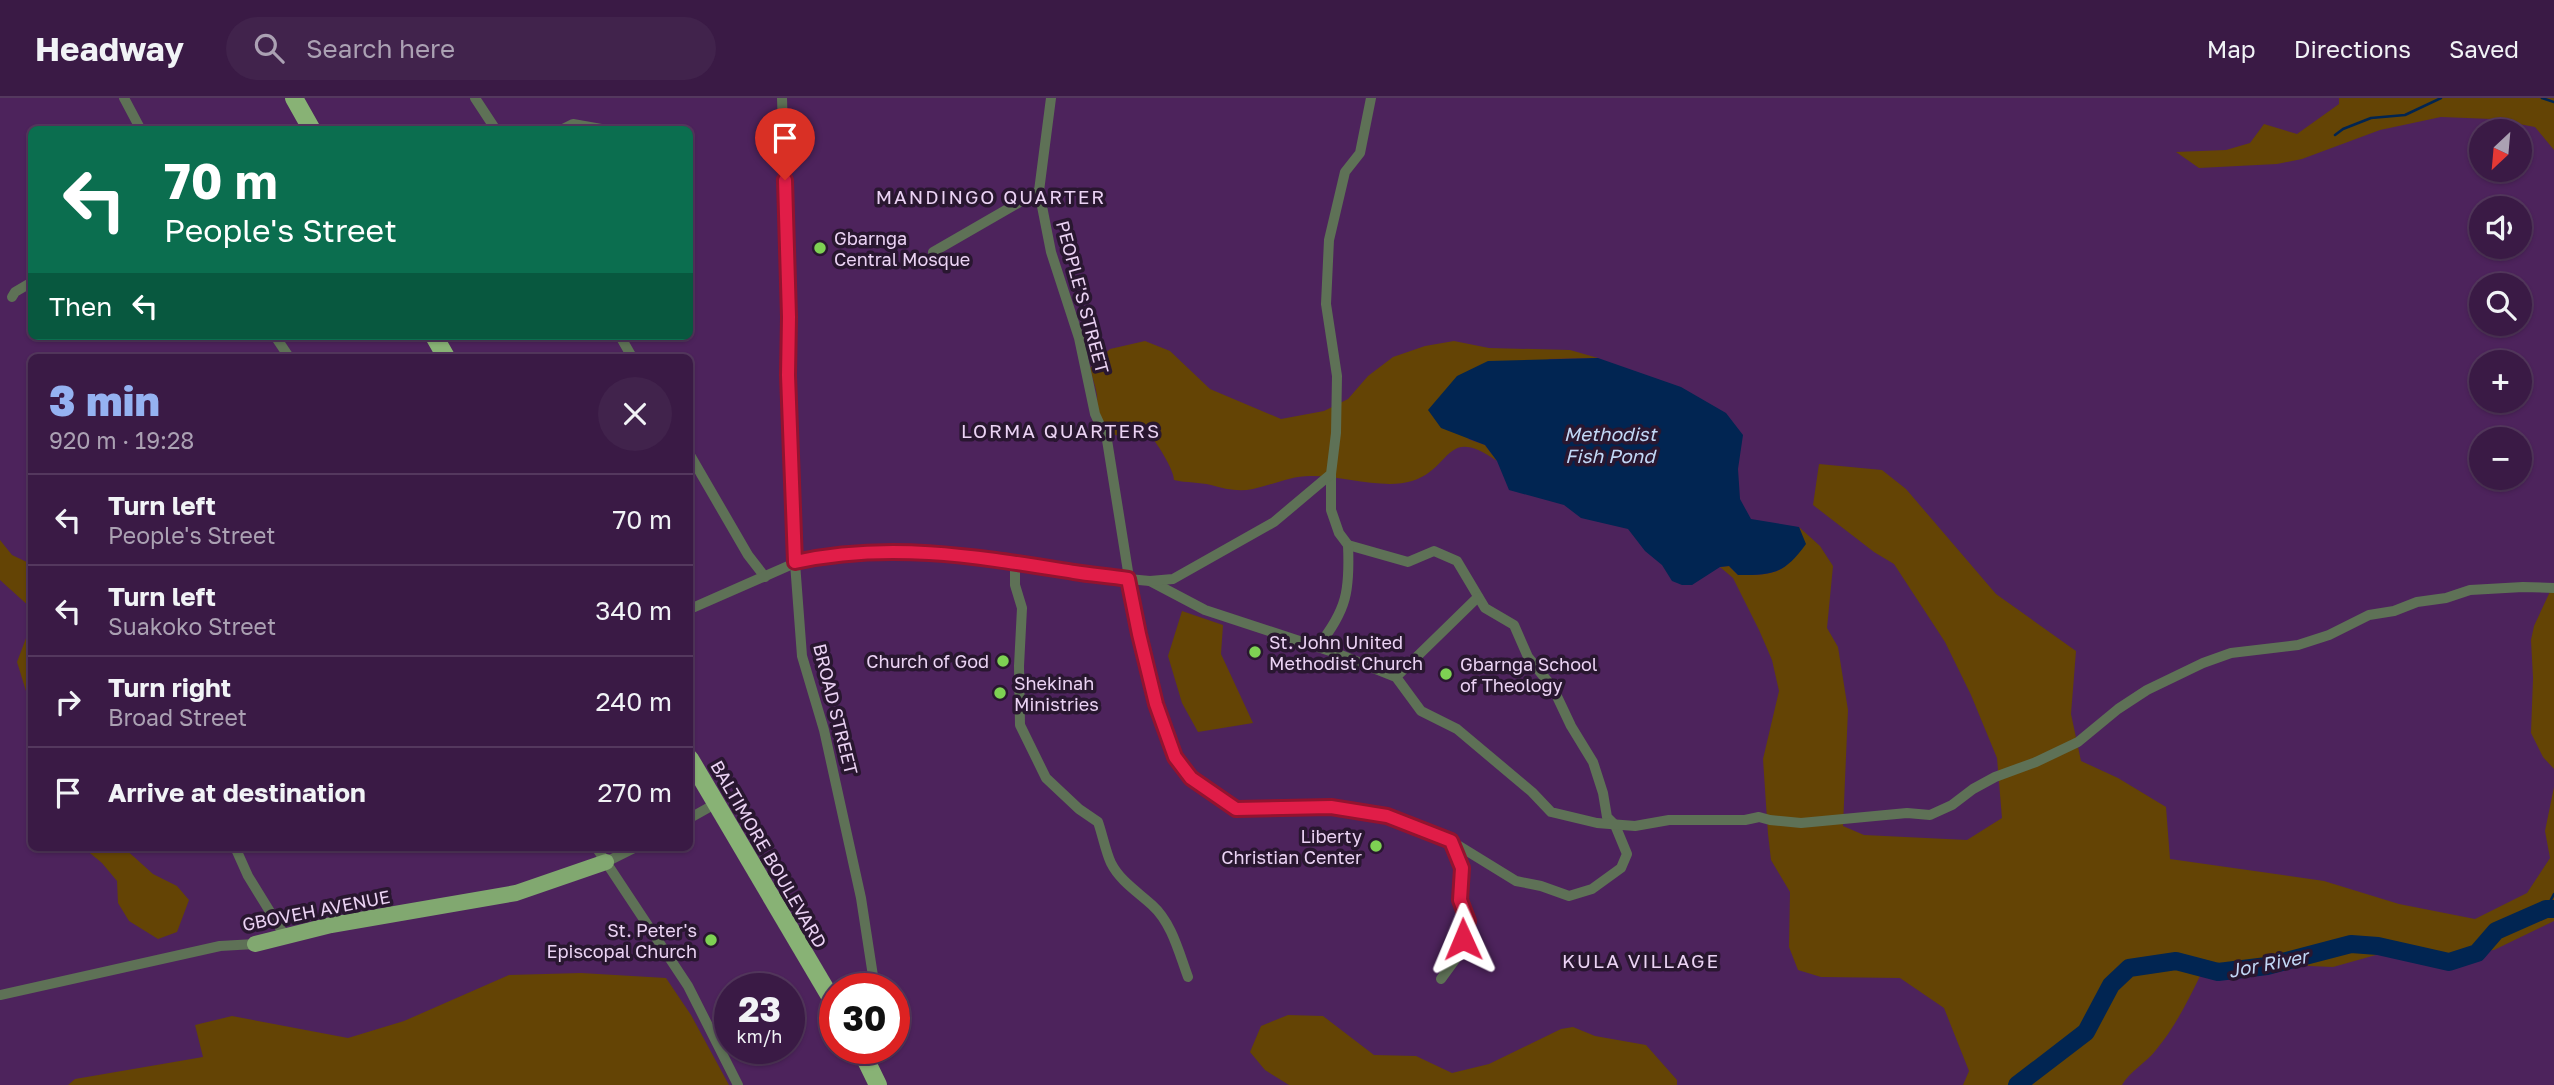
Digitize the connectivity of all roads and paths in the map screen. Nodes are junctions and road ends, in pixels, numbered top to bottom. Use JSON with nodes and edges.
{"nodes":[{"id":1,"x":124,"y":98,"type":"edge"},
{"id":2,"x":294,"y":98,"type":"edge"},
{"id":3,"x":475,"y":98,"type":"edge"},
{"id":4,"x":782,"y":98,"type":"edge"},
{"id":5,"x":1051,"y":98,"type":"edge"},
{"id":6,"x":1371,"y":98,"type":"edge"},
{"id":7,"x":139,"y":126,"type":"edge"},
{"id":8,"x":310,"y":126,"type":"edge"},
{"id":9,"x":493,"y":126,"type":"edge"},
{"id":10,"x":1039,"y":191,"type":"junction"},
{"id":11,"x":933,"y":251,"type":"dead end"},
{"id":12,"x":28,"y":284,"type":"edge"},
{"id":13,"x":12,"y":297,"type":"dead end"},
{"id":14,"x":693,"y":460,"type":"edge"},
{"id":15,"x":1331,"y":474,"type":"junction"},
{"id":16,"x":1348,"y":545,"type":"junction"},
{"id":17,"x":795,"y":562,"type":"junction"},
{"id":18,"x":1015,"y":562,"type":"junction"},
{"id":19,"x":765,"y":577,"type":"junction"},
{"id":20,"x":1128,"y":579,"type":"junction"},
{"id":21,"x":1150,"y":581,"type":"junction"},
{"id":22,"x":2554,"y":588,"type":"edge"},
{"id":23,"x":1478,"y":597,"type":"junction"},
{"id":24,"x":693,"y":608,"type":"edge"},
{"id":25,"x":1318,"y":646,"type":"junction"},
{"id":26,"x":1396,"y":677,"type":"junction"},
{"id":27,"x":693,"y":764,"type":"edge"},
{"id":28,"x":715,"y":804,"type":"junction"},
{"id":29,"x":693,"y":816,"type":"edge"},
{"id":30,"x":1615,"y":825,"type":"junction"},
{"id":31,"x":1451,"y":841,"type":"junction"},
{"id":32,"x":237,"y":851,"type":"edge"},
{"id":33,"x":599,"y":851,"type":"edge"},
{"id":34,"x":628,"y":851,"type":"edge"},
{"id":35,"x":606,"y":862,"type":"junction"},
{"id":36,"x":285,"y":936,"type":"junction"},
{"id":37,"x":255,"y":944,"type":"joint"},
{"id":38,"x":873,"y":973,"type":"edge"},
{"id":39,"x":1188,"y":977,"type":"dead end"},
{"id":40,"x":819,"y":978,"type":"edge"},
{"id":41,"x":1441,"y":979,"type":"dead end"},
{"id":42,"x":0,"y":995,"type":"edge"},
{"id":43,"x":868,"y":1064,"type":"edge"},
{"id":44,"x":738,"y":1085,"type":"edge"},
{"id":45,"x":878,"y":1085,"type":"edge"}],
"edges":[{"from":1,"to":7,"type":"street"},
{"from":2,"to":8,"type":"highway"},
{"from":3,"to":9,"type":"street"},
{"from":4,"to":17,"type":"street","name":"BROAD STREET"},
{"from":5,"to":10,"type":"street","name":"PEOPLE'S STREET"},
{"from":6,"to":15,"type":"street"},
{"from":10,"to":11,"type":"street"},
{"from":10,"to":20,"type":"street","name":"PEOPLE'S STREET"},
{"from":12,"to":13,"type":"street"},
{"from":14,"to":19,"type":"street"},
{"from":15,"to":16,"type":"street"},
{"from":15,"to":21,"type":"street"},
{"from":16,"to":23,"type":"street","name":"PEOPLE'S STREET"},
{"from":16,"to":25,"type":"street"},
{"from":17,"to":18,"type":"street"},
{"from":17,"to":19,"type":"street"},
{"from":17,"to":38,"type":"street","name":"BROAD STREET"},
{"from":18,"to":20,"type":"street"},
{"from":18,"to":39,"type":"street"},
{"from":19,"to":24,"type":"street"},
{"from":20,"to":21,"type":"street"},
{"from":20,"to":31,"type":"street","name":"PEOPLE'S STREET"},
{"from":21,"to":25,"type":"street"},
{"from":22,"to":30,"type":"street"},
{"from":23,"to":26,"type":"street"},
{"from":23,"to":30,"type":"street","name":"PEOPLE'S STREET"},
{"from":25,"to":26,"type":"street"},
{"from":26,"to":30,"type":"street"},
{"from":27,"to":28,"type":"highway","name":"BALTIMORE BOULEVARD"},
{"from":28,"to":29,"type":"street"},
{"from":28,"to":40,"type":"highway","name":"BALTIMORE BOULEVARD"},
{"from":30,"to":31,"type":"street","name":"PEOPLE'S STREET"},
{"from":31,"to":41,"type":"street"},
{"from":32,"to":36,"type":"street"},
{"from":33,"to":35,"type":"street"},
{"from":34,"to":35,"type":"street","name":"GBOVEH AVENUE"},
{"from":35,"to":36,"type":"main road","name":"GBOVEH AVENUE"},
{"from":35,"to":44,"type":"street"},
{"from":36,"to":37,"type":"main road","name":"GBOVEH AVENUE"},
{"from":37,"to":42,"type":"street","name":"GBOVEH AVENUE"},
{"from":43,"to":45,"type":"highway"}]}
